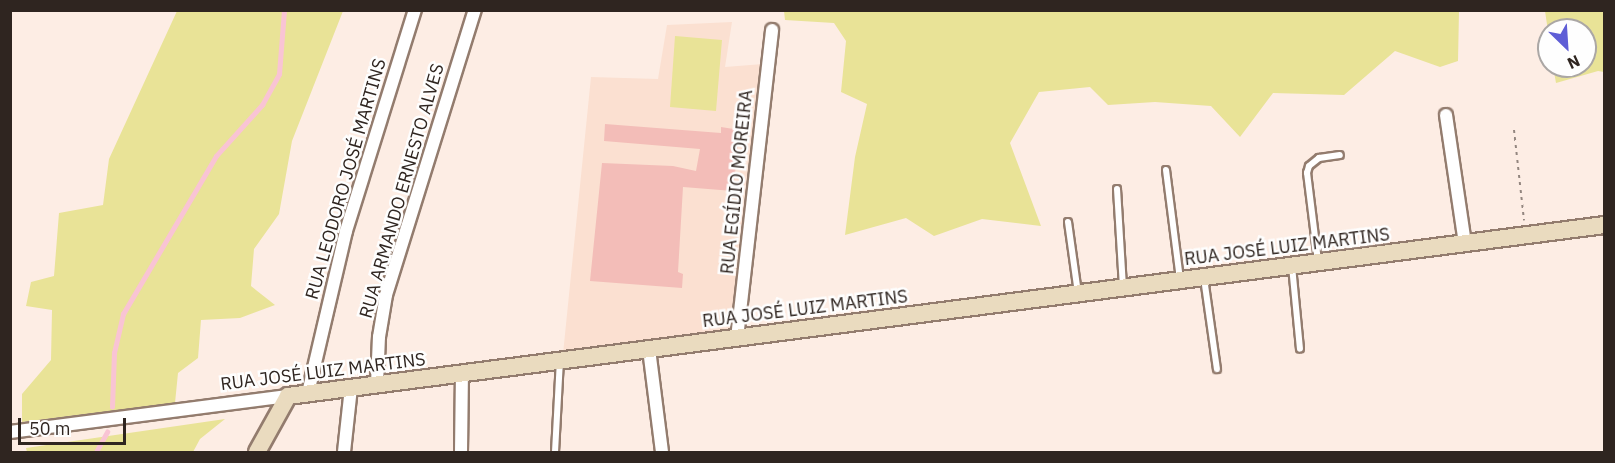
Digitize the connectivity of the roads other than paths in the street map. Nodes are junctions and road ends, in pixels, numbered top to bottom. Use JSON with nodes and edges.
{"nodes":[{"id":1,"x":415,"y":10,"type":"edge"},
{"id":2,"x":475,"y":10,"type":"edge"},
{"id":3,"x":772,"y":30,"type":"dead end"},
{"id":4,"x":1446,"y":115,"type":"dead end"},
{"id":5,"x":1340,"y":155,"type":"dead end"},
{"id":6,"x":1166,"y":170,"type":"dead end"},
{"id":7,"x":1117,"y":189,"type":"dead end"},
{"id":8,"x":1068,"y":222,"type":"dead end"},
{"id":9,"x":1605,"y":225,"type":"edge"},
{"id":10,"x":1465,"y":243,"type":"junction"},
{"id":11,"x":1318,"y":262,"type":"junction"},
{"id":12,"x":1292,"y":266,"type":"junction"},
{"id":13,"x":1204,"y":277,"type":"junction"},
{"id":14,"x":1180,"y":280,"type":"junction"},
{"id":15,"x":1123,"y":287,"type":"junction"},
{"id":16,"x":1078,"y":293,"type":"junction"},
{"id":17,"x":737,"y":338,"type":"junction"},
{"id":18,"x":650,"y":349,"type":"junction"},
{"id":19,"x":1300,"y":349,"type":"dead end"},
{"id":20,"x":560,"y":361,"type":"junction"},
{"id":21,"x":1217,"y":369,"type":"dead end"},
{"id":22,"x":462,"y":373,"type":"junction"},
{"id":23,"x":377,"y":384,"type":"junction"},
{"id":24,"x":351,"y":388,"type":"junction"},
{"id":25,"x":308,"y":393,"type":"junction"},
{"id":26,"x":288,"y":396,"type":"junction"},
{"id":27,"x":10,"y":432,"type":"edge"},
{"id":28,"x":257,"y":453,"type":"edge"},
{"id":29,"x":344,"y":453,"type":"edge"},
{"id":30,"x":461,"y":453,"type":"edge"},
{"id":31,"x":555,"y":453,"type":"edge"},
{"id":32,"x":662,"y":453,"type":"edge"}],
"edges":[{"from":1,"to":25,"type":"street","name":"RUA LEODORO JOSÉ MARTINS"},
{"from":2,"to":23,"type":"street","name":"RUA ARMANDO ERNESTO ALVES"},
{"from":3,"to":17,"type":"street","name":"RUA EGÍDIO MOREIRA"},
{"from":4,"to":10,"type":"street"},
{"from":5,"to":11,"type":"lane"},
{"from":6,"to":14,"type":"lane"},
{"from":7,"to":15,"type":"lane"},
{"from":8,"to":16,"type":"lane"},
{"from":9,"to":10,"type":"main road","name":"RUA JOSÉ LUIZ MARTINS"},
{"from":10,"to":11,"type":"main road","name":"RUA JOSÉ LUIZ MARTINS"},
{"from":11,"to":12,"type":"main road","name":"RUA JOSÉ LUIZ MARTINS"},
{"from":12,"to":13,"type":"main road","name":"RUA JOSÉ LUIZ MARTINS"},
{"from":12,"to":19,"type":"lane"},
{"from":13,"to":14,"type":"main road","name":"RUA JOSÉ LUIZ MARTINS"},
{"from":13,"to":21,"type":"lane"},
{"from":14,"to":15,"type":"main road","name":"RUA JOSÉ LUIZ MARTINS"},
{"from":15,"to":16,"type":"main road","name":"RUA JOSÉ LUIZ MARTINS"},
{"from":16,"to":17,"type":"main road","name":"RUA JOSÉ LUIZ MARTINS"},
{"from":17,"to":18,"type":"main road","name":"RUA JOSÉ LUIZ MARTINS"},
{"from":18,"to":20,"type":"main road","name":"RUA JOSÉ LUIZ MARTINS"},
{"from":18,"to":32,"type":"street"},
{"from":20,"to":22,"type":"main road","name":"RUA JOSÉ LUIZ MARTINS"},
{"from":20,"to":31,"type":"lane"},
{"from":22,"to":23,"type":"main road","name":"RUA JOSÉ LUIZ MARTINS"},
{"from":22,"to":30,"type":"street"},
{"from":23,"to":24,"type":"main road","name":"RUA JOSÉ LUIZ MARTINS"},
{"from":24,"to":25,"type":"main road","name":"RUA JOSÉ LUIZ MARTINS"},
{"from":24,"to":29,"type":"street"},
{"from":25,"to":26,"type":"main road","name":"RUA JOSÉ LUIZ MARTINS"},
{"from":26,"to":27,"type":"street","name":"RUA JOSÉ LUIZ MARTINS"},
{"from":26,"to":28,"type":"main road"}]}
